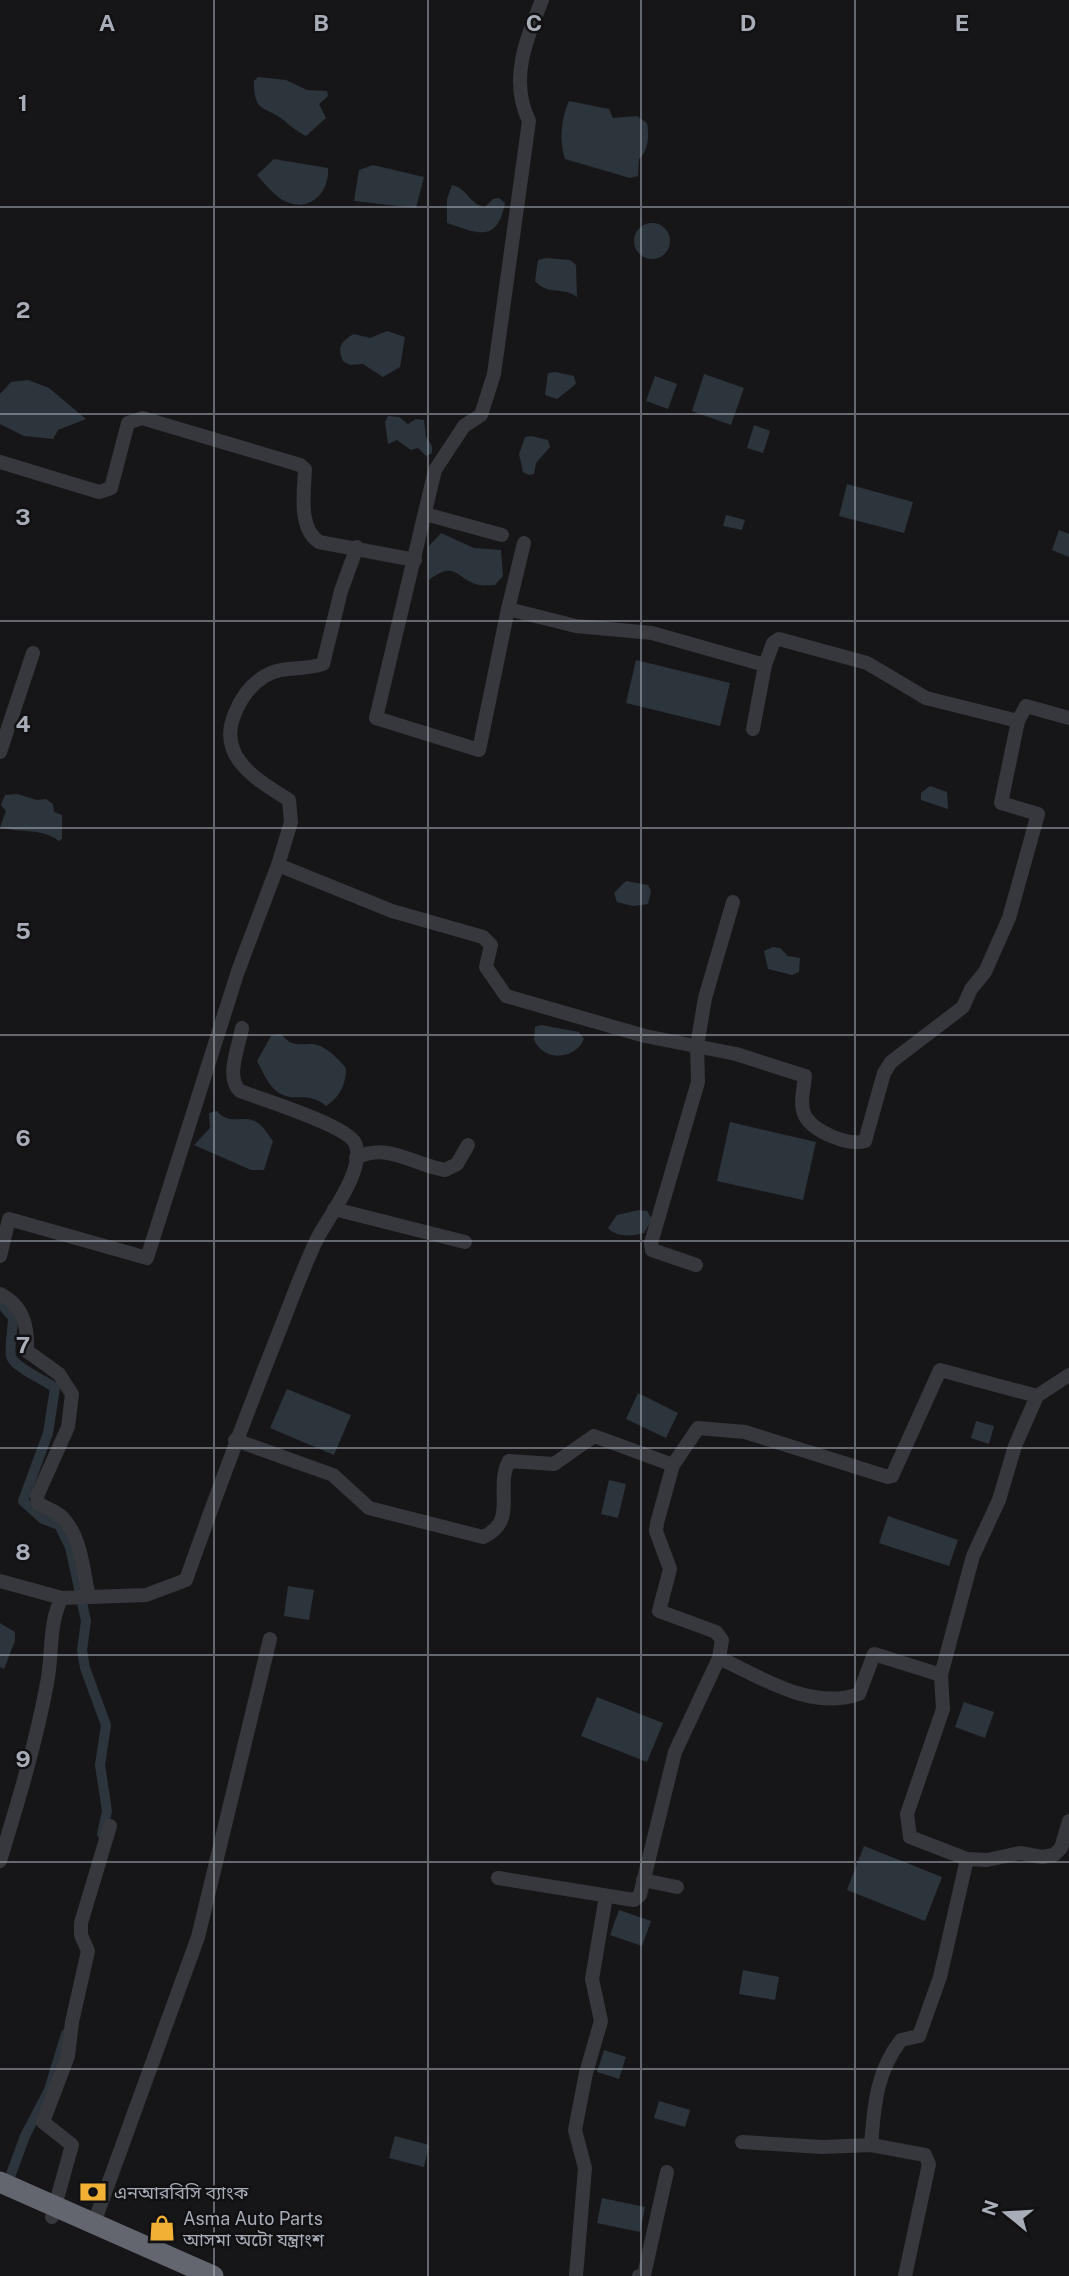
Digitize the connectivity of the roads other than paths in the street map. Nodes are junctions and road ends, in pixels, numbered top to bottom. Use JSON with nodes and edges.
{"nodes":[{"id":1,"x":541,"y":0,"type":"edge"},
{"id":2,"x":0,"y":462,"type":"edge"},
{"id":3,"x":425,"y":514,"type":"junction"},
{"id":4,"x":502,"y":535,"type":"dead end"},
{"id":5,"x":524,"y":543,"type":"dead end"},
{"id":6,"x":357,"y":547,"type":"junction"},
{"id":7,"x":415,"y":560,"type":"junction"},
{"id":8,"x":508,"y":609,"type":"junction"},
{"id":9,"x":33,"y":653,"type":"dead end"},
{"id":10,"x":765,"y":664,"type":"junction"},
{"id":11,"x":1069,"y":718,"type":"edge"},
{"id":12,"x":1018,"y":721,"type":"junction"},
{"id":13,"x":753,"y":729,"type":"dead end"},
{"id":14,"x":0,"y":752,"type":"edge"},
{"id":15,"x":278,"y":865,"type":"junction"},
{"id":16,"x":733,"y":902,"type":"dead end"},
{"id":17,"x":242,"y":1028,"type":"dead end"},
{"id":18,"x":697,"y":1046,"type":"junction"},
{"id":19,"x":467,"y":1145,"type":"dead end"},
{"id":20,"x":356,"y":1158,"type":"junction"},
{"id":21,"x":334,"y":1209,"type":"junction"},
{"id":22,"x":465,"y":1242,"type":"dead end"},
{"id":23,"x":0,"y":1256,"type":"edge"},
{"id":24,"x":696,"y":1265,"type":"dead end"},
{"id":25,"x":0,"y":1294,"type":"edge"},
{"id":26,"x":1069,"y":1375,"type":"edge"},
{"id":27,"x":1037,"y":1396,"type":"junction"},
{"id":28,"x":235,"y":1440,"type":"junction"},
{"id":29,"x":673,"y":1465,"type":"junction"},
{"id":30,"x":0,"y":1581,"type":"edge"},
{"id":31,"x":89,"y":1597,"type":"junction"},
{"id":32,"x":62,"y":1598,"type":"junction"},
{"id":33,"x":270,"y":1639,"type":"dead end"},
{"id":34,"x":719,"y":1658,"type":"junction"},
{"id":35,"x":940,"y":1675,"type":"junction"},
{"id":36,"x":1069,"y":1821,"type":"edge"},
{"id":37,"x":110,"y":1826,"type":"dead end"},
{"id":38,"x":2,"y":1844,"type":"edge"},
{"id":39,"x":967,"y":1859,"type":"junction"},
{"id":40,"x":0,"y":1861,"type":"edge"},
{"id":41,"x":498,"y":1878,"type":"dead end"},
{"id":42,"x":643,"y":1880,"type":"junction"},
{"id":43,"x":677,"y":1887,"type":"dead end"},
{"id":44,"x":606,"y":1896,"type":"junction"},
{"id":45,"x":742,"y":2142,"type":"dead end"},
{"id":46,"x":871,"y":2145,"type":"junction"},
{"id":47,"x":667,"y":2172,"type":"dead end"},
{"id":48,"x":0,"y":2182,"type":"edge"},
{"id":49,"x":0,"y":2194,"type":"edge"},
{"id":50,"x":54,"y":2211,"type":"junction"},
{"id":51,"x":94,"y":2223,"type":"junction"},
{"id":52,"x":184,"y":2276,"type":"edge"},
{"id":53,"x":213,"y":2276,"type":"edge"},
{"id":54,"x":576,"y":2276,"type":"edge"},
{"id":55,"x":639,"y":2276,"type":"edge"},
{"id":56,"x":905,"y":2276,"type":"edge"}],
"edges":[{"from":1,"to":3,"type":"street"},
{"from":2,"to":6,"type":"street"},
{"from":3,"to":4,"type":"street"},
{"from":3,"to":7,"type":"street"},
{"from":5,"to":8,"type":"street"},
{"from":6,"to":7,"type":"street"},
{"from":6,"to":15,"type":"street"},
{"from":7,"to":8,"type":"street"},
{"from":8,"to":10,"type":"street"},
{"from":9,"to":14,"type":"street"},
{"from":10,"to":12,"type":"street"},
{"from":10,"to":13,"type":"street"},
{"from":11,"to":12,"type":"street"},
{"from":12,"to":18,"type":"street"},
{"from":15,"to":18,"type":"street"},
{"from":15,"to":23,"type":"street"},
{"from":16,"to":18,"type":"street"},
{"from":17,"to":20,"type":"street"},
{"from":18,"to":24,"type":"street"},
{"from":19,"to":20,"type":"street"},
{"from":20,"to":21,"type":"street"},
{"from":21,"to":22,"type":"street"},
{"from":21,"to":28,"type":"street"},
{"from":25,"to":31,"type":"street"},
{"from":26,"to":27,"type":"street"},
{"from":27,"to":29,"type":"street"},
{"from":27,"to":35,"type":"street"},
{"from":28,"to":29,"type":"street"},
{"from":28,"to":31,"type":"street"},
{"from":29,"to":34,"type":"street"},
{"from":30,"to":32,"type":"street"},
{"from":31,"to":32,"type":"street"},
{"from":32,"to":38,"type":"street"},
{"from":33,"to":51,"type":"street"},
{"from":34,"to":35,"type":"street"},
{"from":34,"to":42,"type":"street"},
{"from":35,"to":39,"type":"street"},
{"from":36,"to":39,"type":"street"},
{"from":37,"to":50,"type":"street"},
{"from":38,"to":40,"type":"street"},
{"from":39,"to":46,"type":"street"},
{"from":41,"to":44,"type":"street"},
{"from":42,"to":43,"type":"street"},
{"from":42,"to":44,"type":"street"},
{"from":44,"to":54,"type":"street"},
{"from":45,"to":46,"type":"street"},
{"from":46,"to":56,"type":"street"},
{"from":47,"to":55,"type":"street"},
{"from":48,"to":50,"type":"highway"},
{"from":49,"to":50,"type":"highway"},
{"from":50,"to":51,"type":"highway"},
{"from":50,"to":52,"type":"highway"},
{"from":51,"to":53,"type":"highway"}]}
